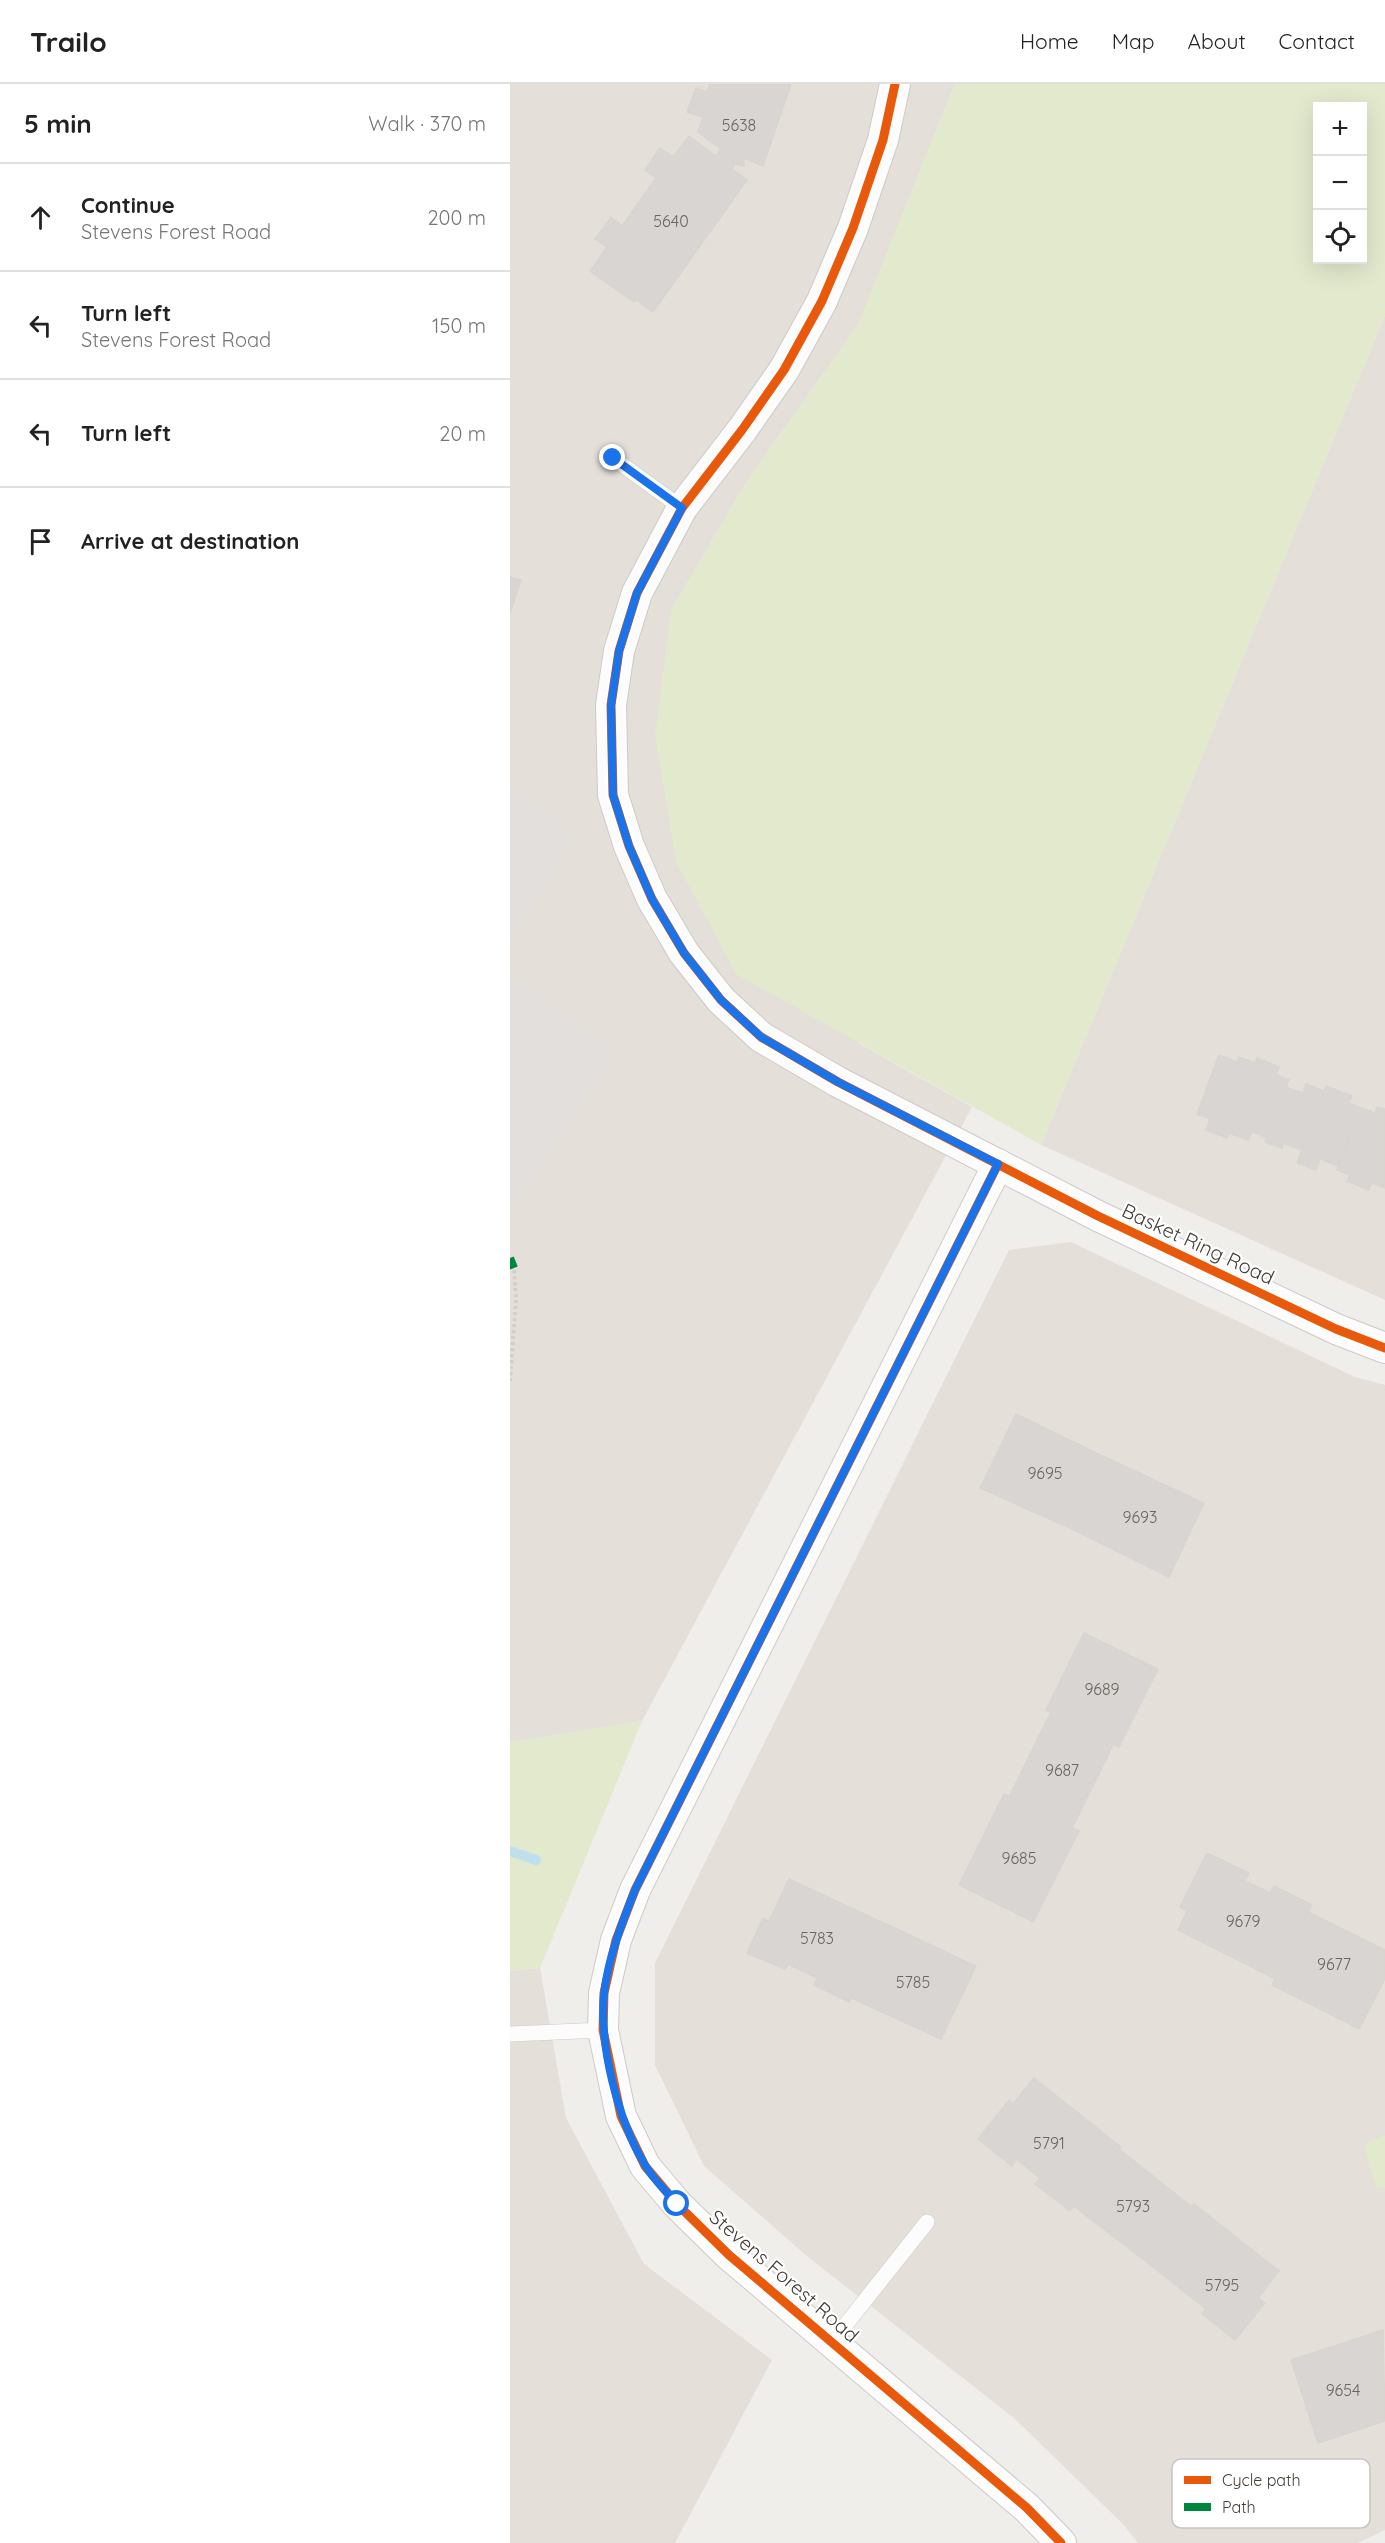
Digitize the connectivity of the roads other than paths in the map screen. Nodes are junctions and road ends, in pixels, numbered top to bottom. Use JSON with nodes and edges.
{"nodes":[{"id":1,"x":895,"y":84,"type":"edge"},
{"id":2,"x":613,"y":458,"type":"dead end"},
{"id":3,"x":682,"y":508,"type":"junction"},
{"id":4,"x":998,"y":1164,"type":"junction"},
{"id":5,"x":1385,"y":1348,"type":"edge"},
{"id":6,"x":603,"y":2030,"type":"junction"},
{"id":7,"x":510,"y":2034,"type":"edge"},
{"id":8,"x":927,"y":2222,"type":"dead end"},
{"id":9,"x":832,"y":2342,"type":"junction"},
{"id":10,"x":1061,"y":2543,"type":"edge"}],
"edges":[{"from":1,"to":3,"type":"street"},
{"from":2,"to":3,"type":"lane"},
{"from":3,"to":4,"type":"street"},
{"from":4,"to":5,"type":"street","name":"Basket Ring Road"},
{"from":4,"to":6,"type":"street","name":"Stevens Forest Road"},
{"from":6,"to":7,"type":"lane"},
{"from":6,"to":9,"type":"street","name":"Stevens Forest Road"},
{"from":8,"to":9,"type":"lane"},
{"from":9,"to":10,"type":"street","name":"Stevens Forest Road"}]}
